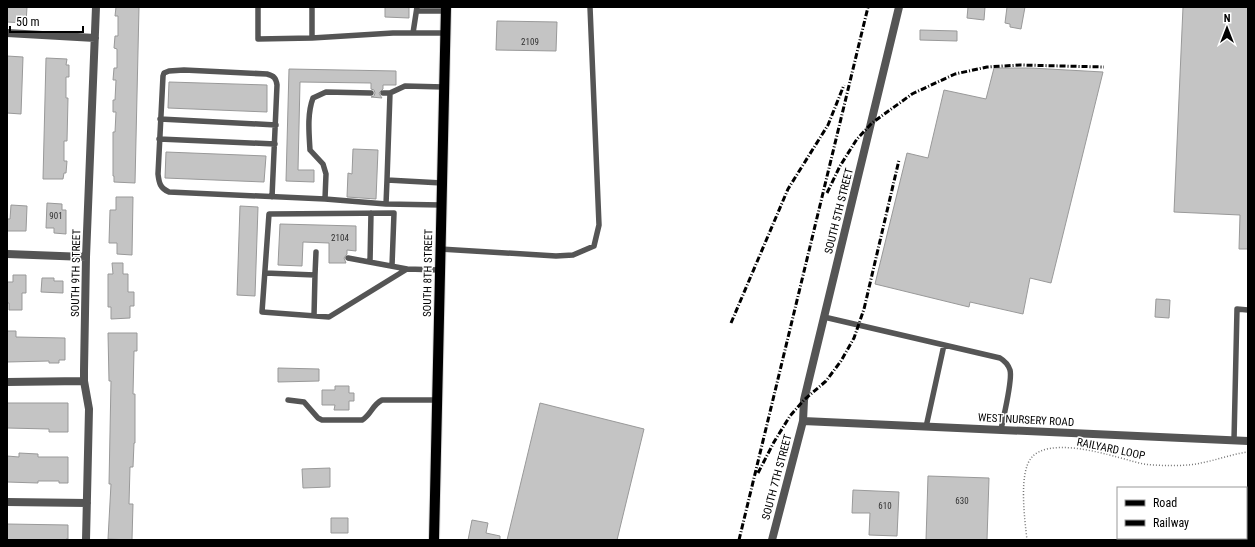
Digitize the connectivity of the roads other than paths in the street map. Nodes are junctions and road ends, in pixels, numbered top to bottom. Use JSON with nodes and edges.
{"nodes":[{"id":1,"x":96,"y":7,"type":"edge"},
{"id":2,"x":258,"y":7,"type":"edge"},
{"id":3,"x":312,"y":7,"type":"edge"},
{"id":4,"x":590,"y":7,"type":"edge"},
{"id":5,"x":899,"y":7,"type":"edge"},
{"id":6,"x":417,"y":9,"type":"edge"},
{"id":7,"x":445,"y":9,"type":"edge"},
{"id":8,"x":7,"y":33,"type":"edge"},
{"id":9,"x":413,"y":33,"type":"junction"},
{"id":10,"x":445,"y":33,"type":"junction"},
{"id":11,"x":95,"y":38,"type":"junction"},
{"id":12,"x":312,"y":38,"type":"junction"},
{"id":13,"x":444,"y":86,"type":"junction"},
{"id":14,"x":371,"y":93,"type":"dead end"},
{"id":15,"x":383,"y":93,"type":"dead end"},
{"id":16,"x":390,"y":93,"type":"junction"},
{"id":17,"x":160,"y":119,"type":"junction"},
{"id":18,"x":276,"y":125,"type":"junction"},
{"id":19,"x":159,"y":139,"type":"junction"},
{"id":20,"x":275,"y":144,"type":"junction"},
{"id":21,"x":387,"y":180,"type":"junction"},
{"id":22,"x":442,"y":183,"type":"junction"},
{"id":23,"x":272,"y":197,"type":"junction"},
{"id":24,"x":325,"y":200,"type":"junction"},
{"id":25,"x":386,"y":204,"type":"junction"},
{"id":26,"x":441,"y":205,"type":"junction"},
{"id":27,"x":371,"y":213,"type":"junction"},
{"id":28,"x":440,"y":249,"type":"junction"},
{"id":29,"x":316,"y":252,"type":"dead end"},
{"id":30,"x":7,"y":254,"type":"edge"},
{"id":31,"x":86,"y":258,"type":"junction"},
{"id":32,"x":348,"y":258,"type":"dead end"},
{"id":33,"x":370,"y":262,"type":"junction"},
{"id":34,"x":392,"y":266,"type":"junction"},
{"id":35,"x":407,"y":269,"type":"junction"},
{"id":36,"x":440,"y":270,"type":"junction"},
{"id":37,"x":265,"y":273,"type":"junction"},
{"id":38,"x":315,"y":275,"type":"junction"},
{"id":39,"x":1248,"y":310,"type":"edge"},
{"id":40,"x":314,"y":316,"type":"junction"},
{"id":41,"x":824,"y":317,"type":"junction"},
{"id":42,"x":944,"y":345,"type":"junction"},
{"id":43,"x":7,"y":382,"type":"edge"},
{"id":44,"x":84,"y":382,"type":"junction"},
{"id":45,"x":288,"y":400,"type":"dead end"},
{"id":46,"x":437,"y":400,"type":"junction"},
{"id":47,"x":803,"y":421,"type":"junction"},
{"id":48,"x":926,"y":427,"type":"junction"},
{"id":49,"x":1001,"y":430,"type":"junction"},
{"id":50,"x":1234,"y":440,"type":"junction"},
{"id":51,"x":1248,"y":441,"type":"edge"},
{"id":52,"x":7,"y":502,"type":"edge"},
{"id":53,"x":87,"y":503,"type":"junction"},
{"id":54,"x":86,"y":540,"type":"edge"},
{"id":55,"x":434,"y":540,"type":"edge"},
{"id":56,"x":772,"y":540,"type":"edge"}],
"edges":[{"from":1,"to":11,"type":"street","name":"SOUTH 9TH STREET"},
{"from":2,"to":12,"type":"lane"},
{"from":3,"to":12,"type":"lane"},
{"from":4,"to":28,"type":"lane"},
{"from":5,"to":41,"type":"street","name":"SOUTH 5TH STREET"},
{"from":6,"to":7,"type":"lane"},
{"from":6,"to":9,"type":"lane"},
{"from":7,"to":10,"type":"main road","name":"SOUTH 8TH STREET"},
{"from":8,"to":11,"type":"street"},
{"from":9,"to":10,"type":"lane"},
{"from":9,"to":12,"type":"lane"},
{"from":10,"to":13,"type":"main road","name":"SOUTH 8TH STREET"},
{"from":11,"to":31,"type":"street","name":"SOUTH 9TH STREET"},
{"from":13,"to":16,"type":"lane"},
{"from":13,"to":22,"type":"main road","name":"SOUTH 8TH STREET"},
{"from":14,"to":24,"type":"lane"},
{"from":15,"to":16,"type":"lane"},
{"from":16,"to":21,"type":"lane"},
{"from":17,"to":18,"type":"lane"},
{"from":17,"to":18,"type":"lane"},
{"from":17,"to":19,"type":"lane"},
{"from":18,"to":20,"type":"lane"},
{"from":19,"to":20,"type":"lane"},
{"from":19,"to":23,"type":"lane"},
{"from":20,"to":23,"type":"lane"},
{"from":21,"to":22,"type":"lane"},
{"from":21,"to":25,"type":"lane"},
{"from":22,"to":26,"type":"main road","name":"SOUTH 8TH STREET"},
{"from":23,"to":24,"type":"lane"},
{"from":24,"to":25,"type":"lane"},
{"from":25,"to":26,"type":"lane"},
{"from":26,"to":28,"type":"main road","name":"SOUTH 8TH STREET"},
{"from":27,"to":33,"type":"lane"},
{"from":27,"to":34,"type":"lane"},
{"from":27,"to":37,"type":"lane"},
{"from":28,"to":36,"type":"main road","name":"SOUTH 8TH STREET"},
{"from":29,"to":38,"type":"lane"},
{"from":30,"to":31,"type":"street"},
{"from":31,"to":44,"type":"street","name":"SOUTH 9TH STREET"},
{"from":32,"to":33,"type":"lane"},
{"from":33,"to":34,"type":"lane"},
{"from":34,"to":35,"type":"lane"},
{"from":35,"to":36,"type":"lane"},
{"from":35,"to":40,"type":"lane"},
{"from":36,"to":46,"type":"main road","name":"SOUTH 8TH STREET"},
{"from":37,"to":38,"type":"lane"},
{"from":37,"to":40,"type":"lane"},
{"from":38,"to":40,"type":"lane"},
{"from":39,"to":50,"type":"lane"},
{"from":41,"to":42,"type":"lane"},
{"from":41,"to":47,"type":"street","name":"SOUTH 5TH STREET"},
{"from":42,"to":48,"type":"lane"},
{"from":42,"to":49,"type":"lane"},
{"from":43,"to":44,"type":"street"},
{"from":44,"to":53,"type":"street","name":"SOUTH 9TH STREET"},
{"from":45,"to":46,"type":"lane"},
{"from":46,"to":55,"type":"main road","name":"SOUTH 8TH STREET"},
{"from":47,"to":48,"type":"street","name":"WEST NURSERY ROAD"},
{"from":47,"to":56,"type":"street","name":"SOUTH 7TH STREET"},
{"from":48,"to":49,"type":"street","name":"WEST NURSERY ROAD"},
{"from":49,"to":50,"type":"street","name":"WEST NURSERY ROAD"},
{"from":50,"to":51,"type":"street","name":"WEST NURSERY ROAD"},
{"from":52,"to":53,"type":"street"},
{"from":53,"to":54,"type":"street","name":"SOUTH 9TH STREET"}]}
